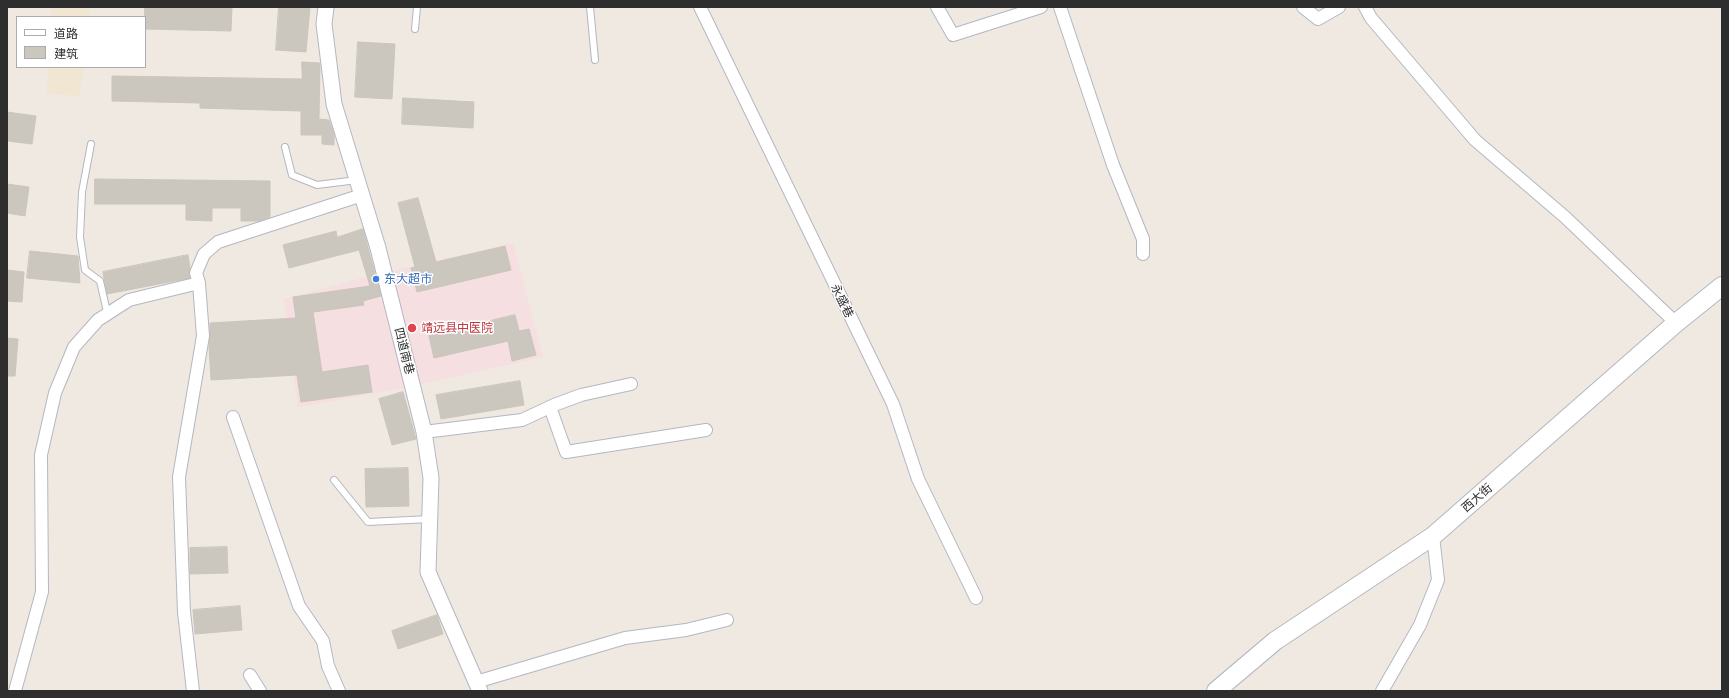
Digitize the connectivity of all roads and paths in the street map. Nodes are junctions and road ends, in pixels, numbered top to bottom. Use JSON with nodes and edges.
{"nodes":[{"id":1,"x":326,"y":7,"type":"edge"},
{"id":2,"x":417,"y":7,"type":"edge"},
{"id":3,"x":590,"y":7,"type":"edge"},
{"id":4,"x":700,"y":7,"type":"edge"},
{"id":5,"x":937,"y":7,"type":"edge"},
{"id":6,"x":1041,"y":7,"type":"edge"},
{"id":7,"x":1060,"y":7,"type":"edge"},
{"id":8,"x":1303,"y":7,"type":"edge"},
{"id":9,"x":1339,"y":7,"type":"edge"},
{"id":10,"x":1365,"y":7,"type":"edge"},
{"id":11,"x":415,"y":29,"type":"dead end"},
{"id":12,"x":595,"y":60,"type":"dead end"},
{"id":13,"x":91,"y":144,"type":"dead end"},
{"id":14,"x":286,"y":148,"type":"dead end"},
{"id":15,"x":357,"y":180,"type":"junction"},
{"id":16,"x":362,"y":195,"type":"junction"},
{"id":17,"x":1143,"y":254,"type":"dead end"},
{"id":18,"x":198,"y":283,"type":"junction"},
{"id":19,"x":1722,"y":286,"type":"edge"},
{"id":20,"x":107,"y":312,"type":"junction"},
{"id":21,"x":1676,"y":324,"type":"junction"},
{"id":22,"x":631,"y":384,"type":"dead end"},
{"id":23,"x":550,"y":407,"type":"junction"},
{"id":24,"x":233,"y":418,"type":"dead end"},
{"id":25,"x":706,"y":430,"type":"dead end"},
{"id":26,"x":424,"y":432,"type":"junction"},
{"id":27,"x":334,"y":480,"type":"dead end"},
{"id":28,"x":430,"y":519,"type":"junction"},
{"id":29,"x":1433,"y":536,"type":"junction"},
{"id":30,"x":976,"y":598,"type":"dead end"},
{"id":31,"x":727,"y":620,"type":"dead end"},
{"id":32,"x":250,"y":675,"type":"dead end"},
{"id":33,"x":478,"y":686,"type":"edge"},
{"id":34,"x":15,"y":691,"type":"edge"},
{"id":35,"x":193,"y":691,"type":"edge"},
{"id":36,"x":260,"y":691,"type":"edge"},
{"id":37,"x":340,"y":691,"type":"edge"},
{"id":38,"x":1216,"y":691,"type":"edge"},
{"id":39,"x":1382,"y":691,"type":"edge"}],
"edges":[{"from":1,"to":15,"type":"street","name":"四道南巷"},
{"from":2,"to":11,"type":"lane"},
{"from":3,"to":12,"type":"lane"},
{"from":4,"to":30,"type":"street","name":"永盛巷"},
{"from":5,"to":6,"type":"street"},
{"from":7,"to":17,"type":"street"},
{"from":8,"to":9,"type":"street"},
{"from":10,"to":21,"type":"street"},
{"from":13,"to":20,"type":"lane"},
{"from":14,"to":15,"type":"lane"},
{"from":15,"to":16,"type":"street","name":"四道南巷"},
{"from":16,"to":18,"type":"street"},
{"from":16,"to":26,"type":"street","name":"四道南巷"},
{"from":18,"to":20,"type":"street"},
{"from":18,"to":35,"type":"street"},
{"from":19,"to":21,"type":"main road","name":"西大街"},
{"from":20,"to":34,"type":"street"},
{"from":21,"to":29,"type":"main road","name":"西大街"},
{"from":22,"to":23,"type":"street"},
{"from":23,"to":25,"type":"street"},
{"from":23,"to":26,"type":"street"},
{"from":24,"to":37,"type":"street"},
{"from":26,"to":28,"type":"street","name":"四道南巷"},
{"from":27,"to":28,"type":"lane"},
{"from":28,"to":33,"type":"street","name":"四道南巷"},
{"from":29,"to":38,"type":"main road","name":"西大街"},
{"from":29,"to":39,"type":"street"},
{"from":31,"to":33,"type":"street"},
{"from":32,"to":36,"type":"street"}]}
